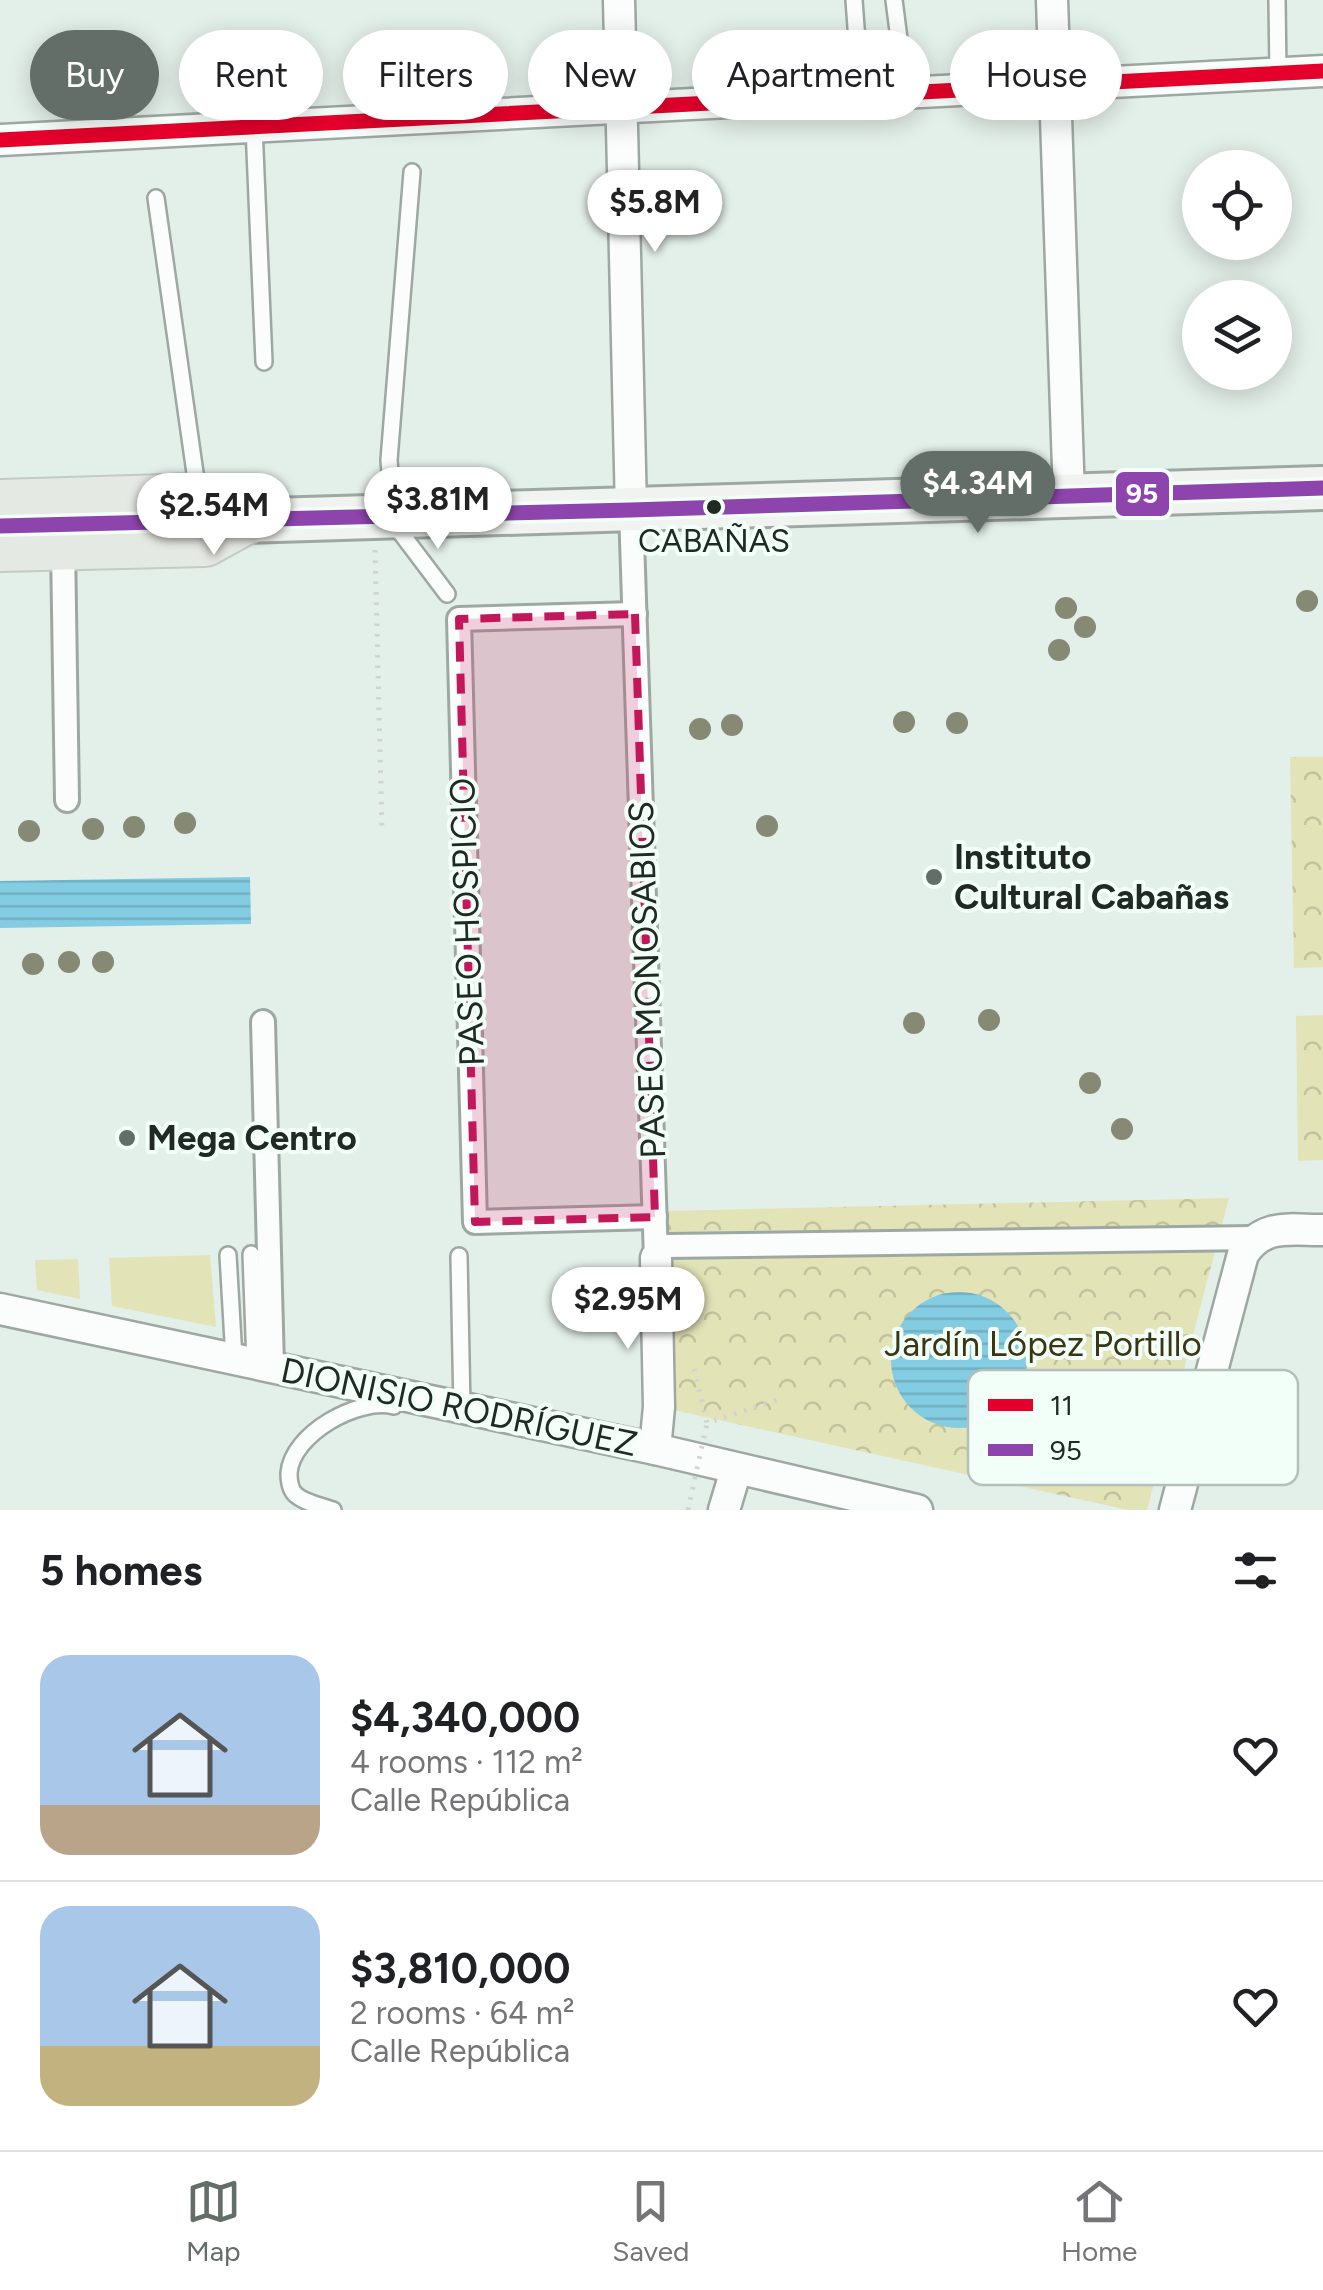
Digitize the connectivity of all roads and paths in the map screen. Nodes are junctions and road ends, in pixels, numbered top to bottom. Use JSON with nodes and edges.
{"nodes":[{"id":1,"x":619,"y":0,"type":"edge"},
{"id":2,"x":854,"y":0,"type":"edge"},
{"id":3,"x":894,"y":0,"type":"edge"},
{"id":4,"x":1052,"y":0,"type":"edge"},
{"id":5,"x":1277,"y":0,"type":"edge"},
{"id":6,"x":620,"y":30,"type":"edge"},
{"id":7,"x":856,"y":30,"type":"edge"},
{"id":8,"x":898,"y":30,"type":"edge"},
{"id":9,"x":1053,"y":30,"type":"edge"},
{"id":10,"x":1323,"y":71,"type":"edge"},
{"id":11,"x":1278,"y":73,"type":"junction"},
{"id":12,"x":1122,"y":81,"type":"edge"},
{"id":13,"x":528,"y":112,"type":"edge"},
{"id":14,"x":622,"y":120,"type":"edge"},
{"id":15,"x":1055,"y":120,"type":"edge"},
{"id":16,"x":254,"y":127,"type":"junction"},
{"id":17,"x":0,"y":140,"type":"edge"},
{"id":18,"x":412,"y":172,"type":"dead end"},
{"id":19,"x":156,"y":198,"type":"dead end"},
{"id":20,"x":264,"y":362,"type":"dead end"},
{"id":21,"x":1323,"y":488,"type":"edge"},
{"id":22,"x":1069,"y":497,"type":"junction"},
{"id":23,"x":0,"y":504,"type":"edge"},
{"id":24,"x":191,"y":510,"type":"junction"},
{"id":25,"x":631,"y":510,"type":"junction"},
{"id":26,"x":243,"y":521,"type":"junction"},
{"id":27,"x":0,"y":526,"type":"edge"},
{"id":28,"x":384,"y":530,"type":"junction"},
{"id":29,"x":63,"y":546,"type":"junction"},
{"id":30,"x":0,"y":547,"type":"edge"},
{"id":31,"x":447,"y":594,"type":"dead end"},
{"id":32,"x":635,"y":614,"type":"junction"},
{"id":33,"x":67,"y":800,"type":"dead end"},
{"id":34,"x":382,"y":830,"type":"dead end"},
{"id":35,"x":263,"y":1022,"type":"dead end"},
{"id":36,"x":654,"y":1217,"type":"junction"},
{"id":37,"x":1323,"y":1230,"type":"edge"},
{"id":38,"x":1254,"y":1238,"type":"junction"},
{"id":39,"x":661,"y":1252,"type":"junction"},
{"id":40,"x":251,"y":1254,"type":"dead end"},
{"id":41,"x":228,"y":1255,"type":"dead end"},
{"id":42,"x":458,"y":1256,"type":"dead end"},
{"id":43,"x":0,"y":1309,"type":"edge"},
{"id":44,"x":254,"y":1363,"type":"junction"},
{"id":45,"x":694,"y":1369,"type":"dead end"},
{"id":46,"x":1212,"y":1370,"type":"edge"},
{"id":47,"x":780,"y":1399,"type":"dead end"},
{"id":48,"x":462,"y":1408,"type":"junction"},
{"id":49,"x":515,"y":1420,"type":"junction"},
{"id":50,"x":707,"y":1423,"type":"junction"},
{"id":51,"x":655,"y":1449,"type":"junction"},
{"id":52,"x":736,"y":1470,"type":"junction"},
{"id":53,"x":1182,"y":1485,"type":"edge"},
{"id":54,"x":334,"y":1510,"type":"edge"},
{"id":55,"x":688,"y":1510,"type":"edge"},
{"id":56,"x":724,"y":1510,"type":"edge"},
{"id":57,"x":917,"y":1510,"type":"edge"},
{"id":58,"x":1175,"y":1510,"type":"edge"}],
"edges":[{"from":1,"to":6,"type":"street"},
{"from":2,"to":7,"type":"lane"},
{"from":3,"to":8,"type":"lane"},
{"from":4,"to":9,"type":"street"},
{"from":5,"to":11,"type":"lane"},
{"from":10,"to":11,"type":"street"},
{"from":11,"to":12,"type":"street"},
{"from":13,"to":16,"type":"street"},
{"from":14,"to":25,"type":"street"},
{"from":15,"to":22,"type":"street"},
{"from":16,"to":17,"type":"street"},
{"from":16,"to":20,"type":"lane"},
{"from":18,"to":28,"type":"lane"},
{"from":19,"to":24,"type":"lane"},
{"from":21,"to":22,"type":"main road"},
{"from":22,"to":25,"type":"main road"},
{"from":23,"to":24,"type":"main road"},
{"from":24,"to":26,"type":"main road"},
{"from":24,"to":27,"type":"main road"},
{"from":25,"to":28,"type":"main road"},
{"from":25,"to":32,"type":"street","name":"PASEO MONOSABIOS"},
{"from":26,"to":28,"type":"main road"},
{"from":26,"to":29,"type":"main road"},
{"from":28,"to":31,"type":"lane"},
{"from":28,"to":34,"type":"path"},
{"from":29,"to":30,"type":"main road"},
{"from":29,"to":33,"type":"street"},
{"from":32,"to":36,"type":"street","name":"PASEO MONOSABIOS"},
{"from":32,"to":36,"type":"street","name":"PASEO HOSPICIO"},
{"from":35,"to":44,"type":"street"},
{"from":36,"to":39,"type":"street","name":"PASEO MONOSABIOS"},
{"from":37,"to":38,"type":"street"},
{"from":38,"to":39,"type":"street"},
{"from":38,"to":46,"type":"street"},
{"from":39,"to":51,"type":"street","name":"PASEO MONOSABIOS"},
{"from":40,"to":44,"type":"lane"},
{"from":41,"to":44,"type":"lane"},
{"from":42,"to":48,"type":"lane"},
{"from":43,"to":44,"type":"street","name":"DIONISIO RODRÍGUEZ"},
{"from":44,"to":48,"type":"street","name":"DIONISIO RODRÍGUEZ"},
{"from":45,"to":50,"type":"path"},
{"from":47,"to":50,"type":"path"},
{"from":48,"to":49,"type":"street","name":"DIONISIO RODRÍGUEZ"},
{"from":49,"to":51,"type":"street","name":"DIONISIO RODRÍGUEZ"},
{"from":49,"to":54,"type":"lane"},
{"from":50,"to":55,"type":"path","bridge":true},
{"from":51,"to":52,"type":"street","name":"DIONISIO RODRÍGUEZ"},
{"from":52,"to":56,"type":"street"},
{"from":52,"to":57,"type":"street","name":"DIONISIO RODRÍGUEZ"},
{"from":53,"to":58,"type":"street"}]}
